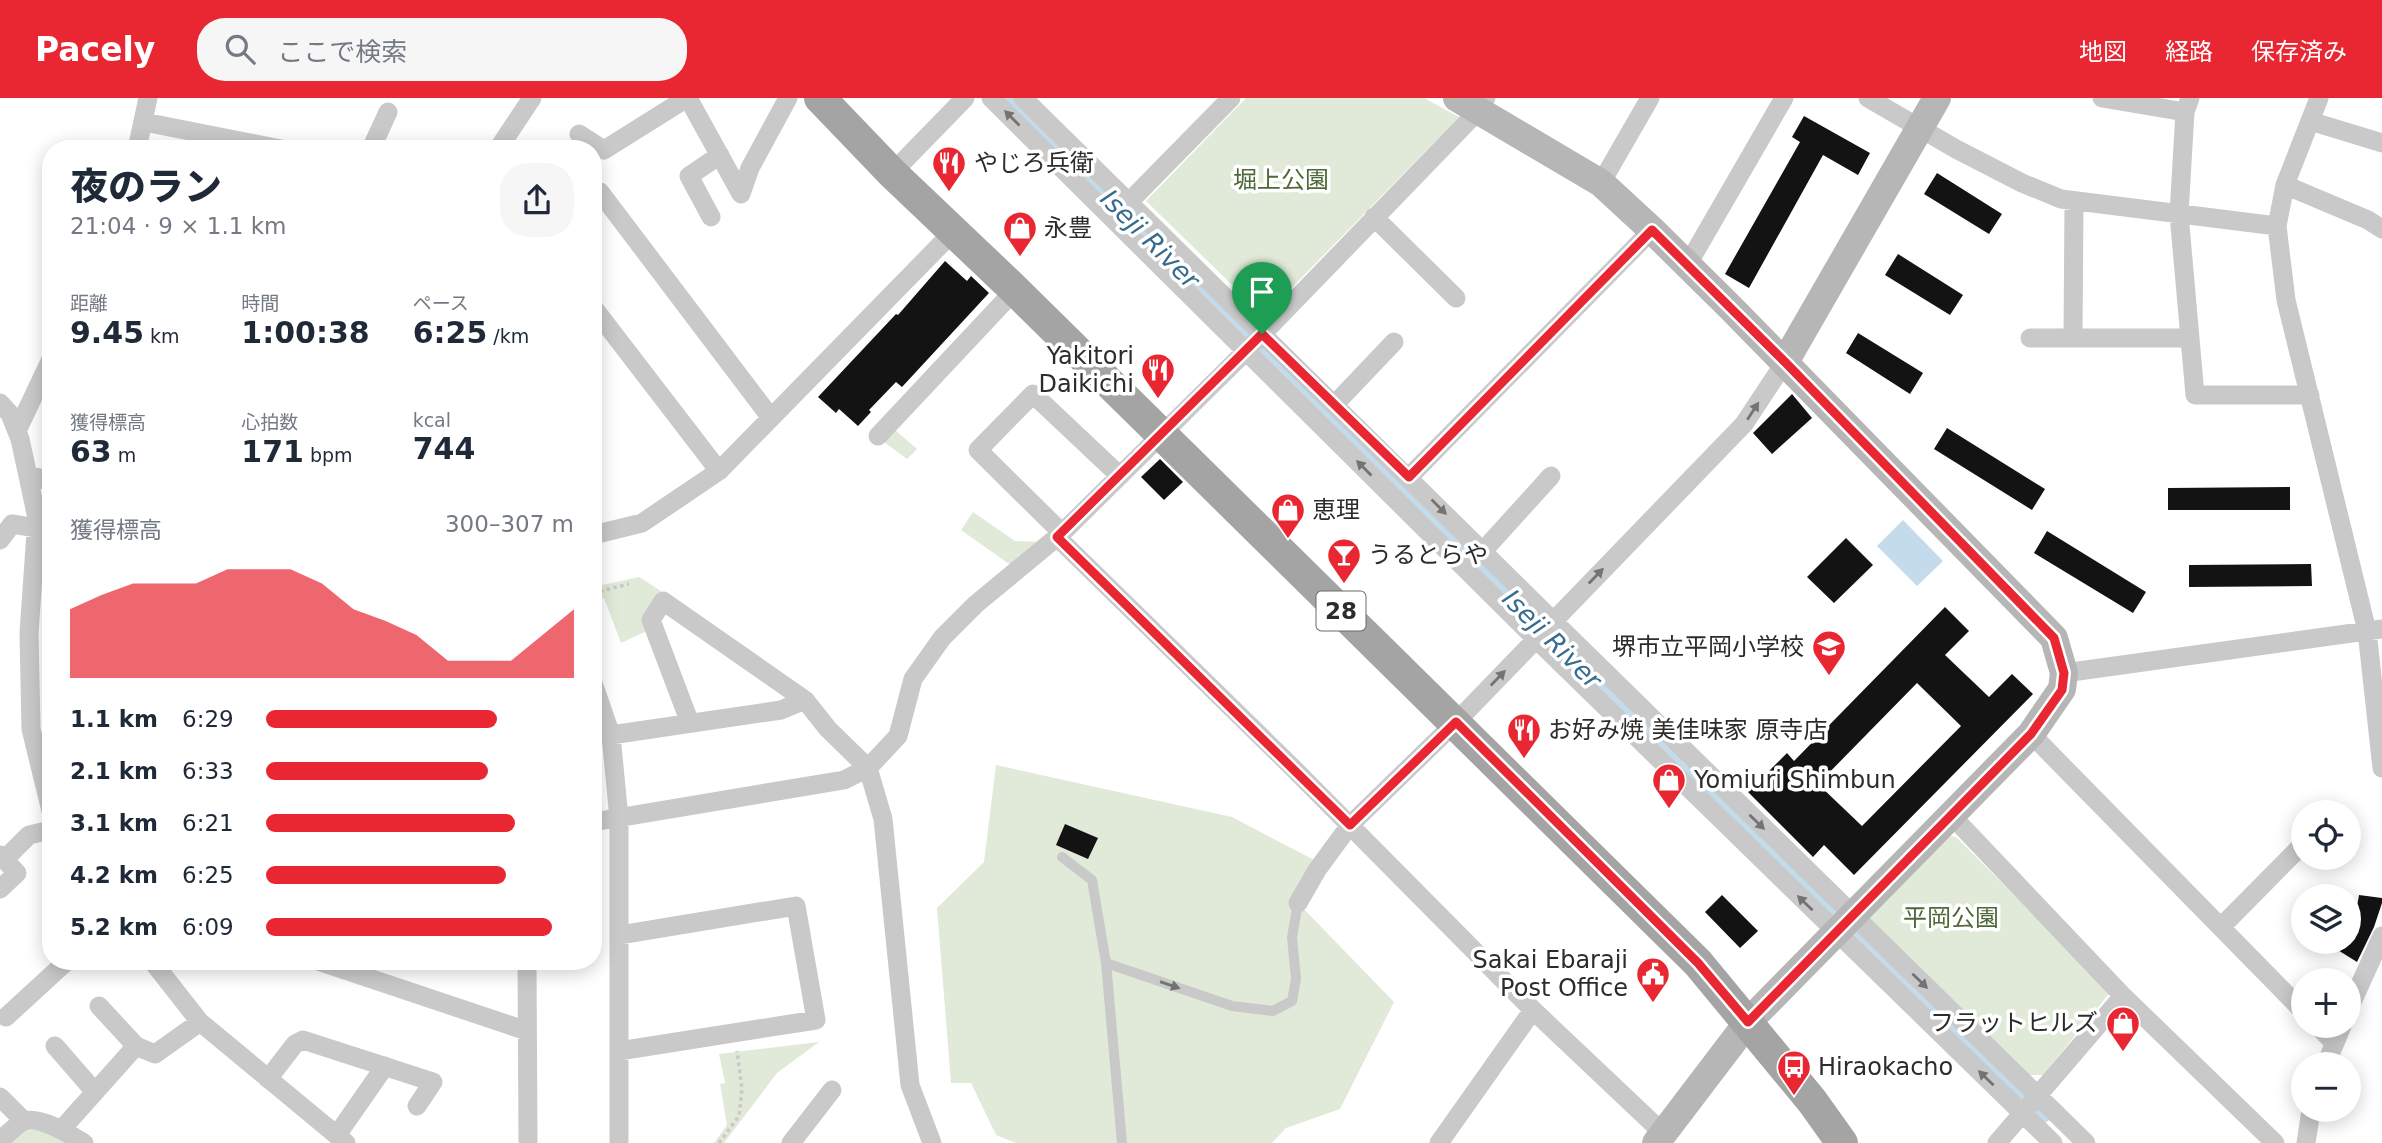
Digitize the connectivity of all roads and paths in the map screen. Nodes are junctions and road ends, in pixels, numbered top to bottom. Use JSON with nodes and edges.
{"nodes":[{"id":1,"x":148,"y":98,"type":"edge"},
{"id":2,"x":532,"y":98,"type":"edge"},
{"id":3,"x":688,"y":98,"type":"edge"},
{"id":4,"x":788,"y":98,"type":"edge"},
{"id":5,"x":820,"y":98,"type":"edge"},
{"id":6,"x":965,"y":98,"type":"edge"},
{"id":7,"x":991,"y":98,"type":"edge"},
{"id":8,"x":1023,"y":98,"type":"edge"},
{"id":9,"x":1231,"y":98,"type":"edge"},
{"id":10,"x":1650,"y":98,"type":"edge"},
{"id":11,"x":1784,"y":98,"type":"edge"},
{"id":12,"x":1868,"y":98,"type":"edge"},
{"id":13,"x":1937,"y":98,"type":"edge"},
{"id":14,"x":2102,"y":98,"type":"edge"},
{"id":15,"x":2319,"y":98,"type":"edge"},
{"id":16,"x":1474,"y":102,"type":"edge"},
{"id":17,"x":2187,"y":105,"type":"edge"},
{"id":18,"x":388,"y":112,"type":"dead end"},
{"id":19,"x":2310,"y":121,"type":"junction"},
{"id":20,"x":144,"y":122,"type":"junction"},
{"id":21,"x":1920,"y":129,"type":"junction"},
{"id":22,"x":579,"y":134,"type":"dead end"},
{"id":23,"x":139,"y":140,"type":"edge"},
{"id":24,"x":235,"y":140,"type":"edge"},
{"id":25,"x":375,"y":140,"type":"edge"},
{"id":26,"x":504,"y":140,"type":"edge"},
{"id":27,"x":588,"y":140,"type":"edge"},
{"id":28,"x":2382,"y":143,"type":"edge"},
{"id":29,"x":602,"y":149,"type":"edge"},
{"id":30,"x":720,"y":155,"type":"junction"},
{"id":31,"x":892,"y":173,"type":"junction"},
{"id":32,"x":1601,"y":183,"type":"junction"},
{"id":33,"x":2286,"y":185,"type":"junction"},
{"id":34,"x":602,"y":195,"type":"edge"},
{"id":35,"x":2074,"y":201,"type":"junction"},
{"id":36,"x":1129,"y":202,"type":"junction"},
{"id":37,"x":2179,"y":214,"type":"junction"},
{"id":38,"x":711,"y":217,"type":"dead end"},
{"id":39,"x":1374,"y":217,"type":"junction"},
{"id":40,"x":2277,"y":226,"type":"junction"},
{"id":41,"x":2382,"y":229,"type":"edge"},
{"id":42,"x":1652,"y":230,"type":"junction"},
{"id":43,"x":954,"y":231,"type":"junction"},
{"id":44,"x":1688,"y":264,"type":"junction"},
{"id":45,"x":1016,"y":290,"type":"junction"},
{"id":46,"x":1456,"y":298,"type":"dead end"},
{"id":47,"x":602,"y":319,"type":"edge"},
{"id":48,"x":1262,"y":334,"type":"junction"},
{"id":49,"x":2030,"y":338,"type":"dead end"},
{"id":50,"x":2073,"y":338,"type":"junction"},
{"id":51,"x":2190,"y":338,"type":"junction"},
{"id":52,"x":1394,"y":342,"type":"dead end"},
{"id":53,"x":1246,"y":350,"type":"junction"},
{"id":54,"x":1785,"y":362,"type":"junction"},
{"id":55,"x":2310,"y":395,"type":"junction"},
{"id":56,"x":41,"y":398,"type":"edge"},
{"id":57,"x":1335,"y":404,"type":"junction"},
{"id":58,"x":7,"y":418,"type":"edge"},
{"id":59,"x":771,"y":418,"type":"junction"},
{"id":60,"x":1161,"y":435,"type":"junction"},
{"id":61,"x":878,"y":436,"type":"dead end"},
{"id":62,"x":719,"y":471,"type":"junction"},
{"id":63,"x":29,"y":475,"type":"junction"},
{"id":64,"x":1120,"y":475,"type":"junction"},
{"id":65,"x":1551,"y":476,"type":"dead end"},
{"id":66,"x":1409,"y":477,"type":"junction"},
{"id":67,"x":42,"y":479,"type":"edge"},
{"id":68,"x":37,"y":528,"type":"junction"},
{"id":69,"x":602,"y":534,"type":"edge"},
{"id":70,"x":1060,"y":535,"type":"junction"},
{"id":71,"x":0,"y":540,"type":"edge"},
{"id":72,"x":1483,"y":551,"type":"junction"},
{"id":73,"x":629,"y":584,"type":"dead end"},
{"id":74,"x":602,"y":591,"type":"edge"},
{"id":75,"x":1544,"y":629,"type":"junction"},
{"id":76,"x":2375,"y":630,"type":"edge"},
{"id":77,"x":2064,"y":673,"type":"junction"},
{"id":78,"x":806,"y":700,"type":"junction"},
{"id":79,"x":602,"y":709,"type":"edge"},
{"id":80,"x":1456,"y":722,"type":"junction"},
{"id":81,"x":690,"y":723,"type":"junction"},
{"id":82,"x":2031,"y":734,"type":"junction"},
{"id":83,"x":611,"y":735,"type":"junction"},
{"id":84,"x":868,"y":768,"type":"junction"},
{"id":85,"x":2382,"y":768,"type":"edge"},
{"id":86,"x":42,"y":774,"type":"edge"},
{"id":87,"x":1952,"y":816,"type":"junction"},
{"id":88,"x":619,"y":819,"type":"junction"},
{"id":89,"x":602,"y":821,"type":"edge"},
{"id":90,"x":1350,"y":825,"type":"junction"},
{"id":91,"x":42,"y":832,"type":"edge"},
{"id":92,"x":2291,"y":856,"type":"edge"},
{"id":93,"x":1062,"y":857,"type":"dead end"},
{"id":94,"x":2,"y":858,"type":"edge"},
{"id":95,"x":0,"y":889,"type":"edge"},
{"id":96,"x":1298,"y":903,"type":"joint"},
{"id":97,"x":1845,"y":925,"type":"junction"},
{"id":98,"x":2221,"y":927,"type":"junction"},
{"id":99,"x":619,"y":935,"type":"junction"},
{"id":100,"x":2382,"y":936,"type":"edge"},
{"id":101,"x":1106,"y":963,"type":"junction"},
{"id":102,"x":56,"y":970,"type":"edge"},
{"id":103,"x":159,"y":970,"type":"edge"},
{"id":104,"x":345,"y":970,"type":"edge"},
{"id":105,"x":527,"y":970,"type":"edge"},
{"id":106,"x":2361,"y":982,"type":"edge"},
{"id":107,"x":2123,"y":996,"type":"junction"},
{"id":108,"x":2291,"y":999,"type":"edge"},
{"id":109,"x":99,"y":1006,"type":"dead end"},
{"id":110,"x":1533,"y":1010,"type":"junction"},
{"id":111,"x":6,"y":1017,"type":"dead end"},
{"id":112,"x":200,"y":1022,"type":"junction"},
{"id":113,"x":1748,"y":1022,"type":"junction"},
{"id":114,"x":527,"y":1031,"type":"junction"},
{"id":115,"x":55,"y":1046,"type":"dead end"},
{"id":116,"x":136,"y":1046,"type":"junction"},
{"id":117,"x":619,"y":1051,"type":"junction"},
{"id":118,"x":385,"y":1066,"type":"junction"},
{"id":119,"x":739,"y":1067,"type":"dead end"},
{"id":120,"x":268,"y":1079,"type":"junction"},
{"id":121,"x":832,"y":1090,"type":"dead end"},
{"id":122,"x":95,"y":1091,"type":"junction"},
{"id":123,"x":0,"y":1097,"type":"edge"},
{"id":124,"x":2029,"y":1104,"type":"junction"},
{"id":125,"x":417,"y":1106,"type":"dead end"},
{"id":126,"x":24,"y":1121,"type":"junction"},
{"id":127,"x":2309,"y":1122,"type":"edge"},
{"id":128,"x":61,"y":1130,"type":"junction"},
{"id":129,"x":1660,"y":1138,"type":"edge"},
{"id":130,"x":341,"y":1139,"type":"edge"},
{"id":131,"x":0,"y":1140,"type":"edge"},
{"id":132,"x":526,"y":1142,"type":"edge"},
{"id":133,"x":84,"y":1143,"type":"edge"},
{"id":134,"x":619,"y":1143,"type":"edge"},
{"id":135,"x":719,"y":1143,"type":"edge"},
{"id":136,"x":790,"y":1143,"type":"edge"},
{"id":137,"x":932,"y":1143,"type":"edge"},
{"id":138,"x":1122,"y":1143,"type":"edge"},
{"id":139,"x":1439,"y":1143,"type":"edge"},
{"id":140,"x":1842,"y":1143,"type":"edge"},
{"id":141,"x":1997,"y":1143,"type":"edge"},
{"id":142,"x":2053,"y":1143,"type":"edge"},
{"id":143,"x":2087,"y":1143,"type":"edge"},
{"id":144,"x":2274,"y":1143,"type":"edge"},
{"id":145,"x":2306,"y":1143,"type":"edge"}],
"edges":[{"from":1,"to":20,"type":"street"},
{"from":2,"to":26,"type":"street"},
{"from":3,"to":29,"type":"street"},
{"from":3,"to":30,"type":"street"},
{"from":4,"to":30,"type":"street"},
{"from":5,"to":31,"type":"main road","number":"28"},
{"from":6,"to":31,"type":"street"},
{"from":53,"to":7,"type":"street","one_way":true},
{"from":8,"to":36,"type":"street"},
{"from":9,"to":36,"type":"street"},
{"from":10,"to":32,"type":"street"},
{"from":11,"to":44,"type":"street"},
{"from":12,"to":21,"type":"street"},
{"from":13,"to":21,"type":"street"},
{"from":14,"to":17,"type":"street"},
{"from":15,"to":19,"type":"street"},
{"from":16,"to":32,"type":"street"},
{"from":16,"to":39,"type":"street"},
{"from":17,"to":37,"type":"street"},
{"from":18,"to":25,"type":"street"},
{"from":19,"to":28,"type":"street"},
{"from":19,"to":33,"type":"street"},
{"from":20,"to":23,"type":"street"},
{"from":20,"to":24,"type":"street"},
{"from":21,"to":35,"type":"street"},
{"from":21,"to":54,"type":"street"},
{"from":22,"to":27,"type":"street"},
{"from":30,"to":38,"type":"street"},
{"from":31,"to":43,"type":"main road","number":"28"},
{"from":32,"to":42,"type":"street"},
{"from":33,"to":40,"type":"street"},
{"from":33,"to":41,"type":"street"},
{"from":34,"to":59,"type":"street"},
{"from":35,"to":37,"type":"street"},
{"from":35,"to":50,"type":"street"},
{"from":36,"to":48,"type":"street"},
{"from":37,"to":40,"type":"street"},
{"from":37,"to":51,"type":"street"},
{"from":39,"to":46,"type":"street"},
{"from":39,"to":48,"type":"street"},
{"from":40,"to":55,"type":"street"},
{"from":42,"to":44,"type":"street"},
{"from":42,"to":66,"type":"street"},
{"from":43,"to":45,"type":"main road","number":"28"},
{"from":43,"to":59,"type":"street"},
{"from":44,"to":54,"type":"street"},
{"from":45,"to":60,"type":"main road","number":"28"},
{"from":45,"to":61,"type":"street"},
{"from":47,"to":62,"type":"street"},
{"from":48,"to":53,"type":"street"},
{"from":48,"to":57,"type":"street"},
{"from":49,"to":50,"type":"street"},
{"from":50,"to":51,"type":"street"},
{"from":51,"to":55,"type":"street"},
{"from":52,"to":57,"type":"street"},
{"from":53,"to":60,"type":"street"},
{"from":75,"to":53,"type":"street","one_way":true},
{"from":75,"to":54,"type":"street","one_way":true},
{"from":54,"to":77,"type":"street"},
{"from":55,"to":76,"type":"street"},
{"from":56,"to":58,"type":"street"},
{"from":57,"to":66,"type":"street"},
{"from":58,"to":63,"type":"street"},
{"from":59,"to":62,"type":"street"},
{"from":60,"to":64,"type":"street"},
{"from":60,"to":80,"type":"main road","number":"28"},
{"from":62,"to":69,"type":"street"},
{"from":63,"to":67,"type":"street"},
{"from":63,"to":68,"type":"street"},
{"from":64,"to":70,"type":"street"},
{"from":64,"to":70,"type":"street"},
{"from":65,"to":72,"type":"street"},
{"from":66,"to":72,"type":"street","one_way":true},
{"from":68,"to":71,"type":"street"},
{"from":68,"to":86,"type":"street"},
{"from":70,"to":84,"type":"street"},
{"from":70,"to":90,"type":"street"},
{"from":72,"to":75,"type":"street"},
{"from":73,"to":74,"type":"path"},
{"from":80,"to":75,"type":"street","one_way":true},
{"from":75,"to":97,"type":"street"},
{"from":76,"to":77,"type":"street"},
{"from":76,"to":85,"type":"street"},
{"from":77,"to":82,"type":"street"},
{"from":78,"to":81,"type":"street"},
{"from":78,"to":81,"type":"street"},
{"from":78,"to":84,"type":"street"},
{"from":79,"to":83,"type":"street"},
{"from":80,"to":90,"type":"street"},
{"from":80,"to":113,"type":"main road","number":"28"},
{"from":81,"to":83,"type":"street"},
{"from":82,"to":87,"type":"street"},
{"from":82,"to":98,"type":"street"},
{"from":83,"to":88,"type":"street"},
{"from":84,"to":88,"type":"street"},
{"from":84,"to":137,"type":"street"},
{"from":87,"to":97,"type":"street"},
{"from":87,"to":107,"type":"street"},
{"from":88,"to":89,"type":"street"},
{"from":88,"to":99,"type":"street"},
{"from":90,"to":96,"type":"street"},
{"from":90,"to":110,"type":"street"},
{"from":91,"to":94,"type":"street"},
{"from":92,"to":98,"type":"street"},
{"from":93,"to":101,"type":"lane"},
{"from":94,"to":95,"type":"street"},
{"from":101,"to":96,"type":"lane","one_way":true},
{"from":97,"to":113,"type":"street"},
{"from":97,"to":124,"type":"street"},
{"from":98,"to":108,"type":"street"},
{"from":99,"to":117,"type":"street"},
{"from":99,"to":117,"type":"street"},
{"from":100,"to":106,"type":"street"},
{"from":101,"to":138,"type":"lane"},
{"from":102,"to":111,"type":"street"},
{"from":103,"to":112,"type":"street"},
{"from":104,"to":114,"type":"street"},
{"from":105,"to":114,"type":"street"},
{"from":107,"to":124,"type":"street"},
{"from":107,"to":144,"type":"street"},
{"from":109,"to":116,"type":"street"},
{"from":110,"to":129,"type":"street"},
{"from":110,"to":139,"type":"street"},
{"from":112,"to":116,"type":"street"},
{"from":112,"to":120,"type":"street"},
{"from":113,"to":129,"type":"street"},
{"from":113,"to":140,"type":"main road","number":"28"},
{"from":114,"to":132,"type":"street"},
{"from":115,"to":122,"type":"street"},
{"from":116,"to":122,"type":"street"},
{"from":117,"to":134,"type":"street"},
{"from":118,"to":120,"type":"street"},
{"from":118,"to":125,"type":"street"},
{"from":118,"to":130,"type":"street"},
{"from":119,"to":135,"type":"path"},
{"from":120,"to":130,"type":"street"},
{"from":121,"to":136,"type":"street"},
{"from":122,"to":128,"type":"street"},
{"from":123,"to":126,"type":"street"},
{"from":124,"to":141,"type":"street"},
{"from":124,"to":142,"type":"street"},
{"from":124,"to":143,"type":"street"},
{"from":126,"to":128,"type":"street"},
{"from":126,"to":131,"type":"street"},
{"from":127,"to":145,"type":"street"},
{"from":128,"to":133,"type":"street"}]}
